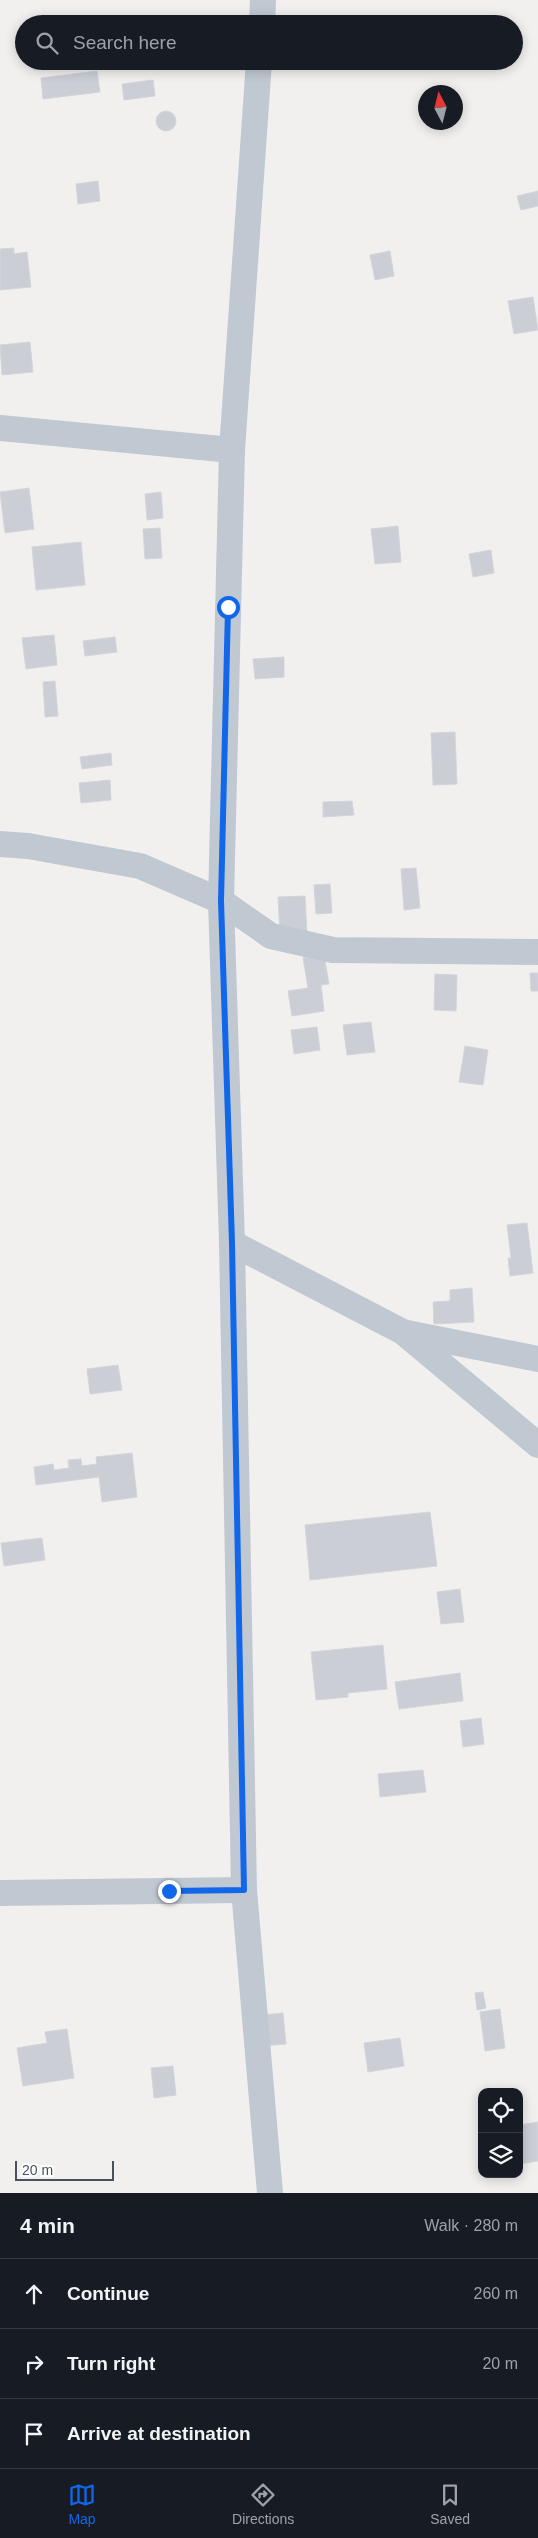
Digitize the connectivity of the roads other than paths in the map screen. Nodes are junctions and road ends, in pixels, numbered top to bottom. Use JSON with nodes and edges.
{"nodes":[{"id":1,"x":264,"y":0,"type":"edge"},
{"id":2,"x":263,"y":15,"type":"edge"},
{"id":3,"x":258,"y":70,"type":"edge"},
{"id":4,"x":0,"y":428,"type":"edge"},
{"id":5,"x":232,"y":450,"type":"junction"},
{"id":6,"x":0,"y":844,"type":"edge"},
{"id":7,"x":221,"y":901,"type":"junction"},
{"id":8,"x":538,"y":952,"type":"edge"},
{"id":9,"x":232,"y":1243,"type":"junction"},
{"id":10,"x":404,"y":1332,"type":"junction"},
{"id":11,"x":538,"y":1359,"type":"edge"},
{"id":12,"x":538,"y":1445,"type":"edge"},
{"id":13,"x":244,"y":1890,"type":"junction"},
{"id":14,"x":0,"y":1893,"type":"edge"},
{"id":15,"x":270,"y":2193,"type":"edge"}],
"edges":[{"from":1,"to":2,"type":"street"},
{"from":3,"to":5,"type":"street"},
{"from":4,"to":5,"type":"street"},
{"from":5,"to":7,"type":"street"},
{"from":6,"to":7,"type":"street"},
{"from":7,"to":8,"type":"street"},
{"from":7,"to":9,"type":"street"},
{"from":9,"to":10,"type":"street"},
{"from":9,"to":13,"type":"street"},
{"from":10,"to":11,"type":"street"},
{"from":10,"to":12,"type":"street"},
{"from":13,"to":14,"type":"street"},
{"from":13,"to":15,"type":"street"}]}
